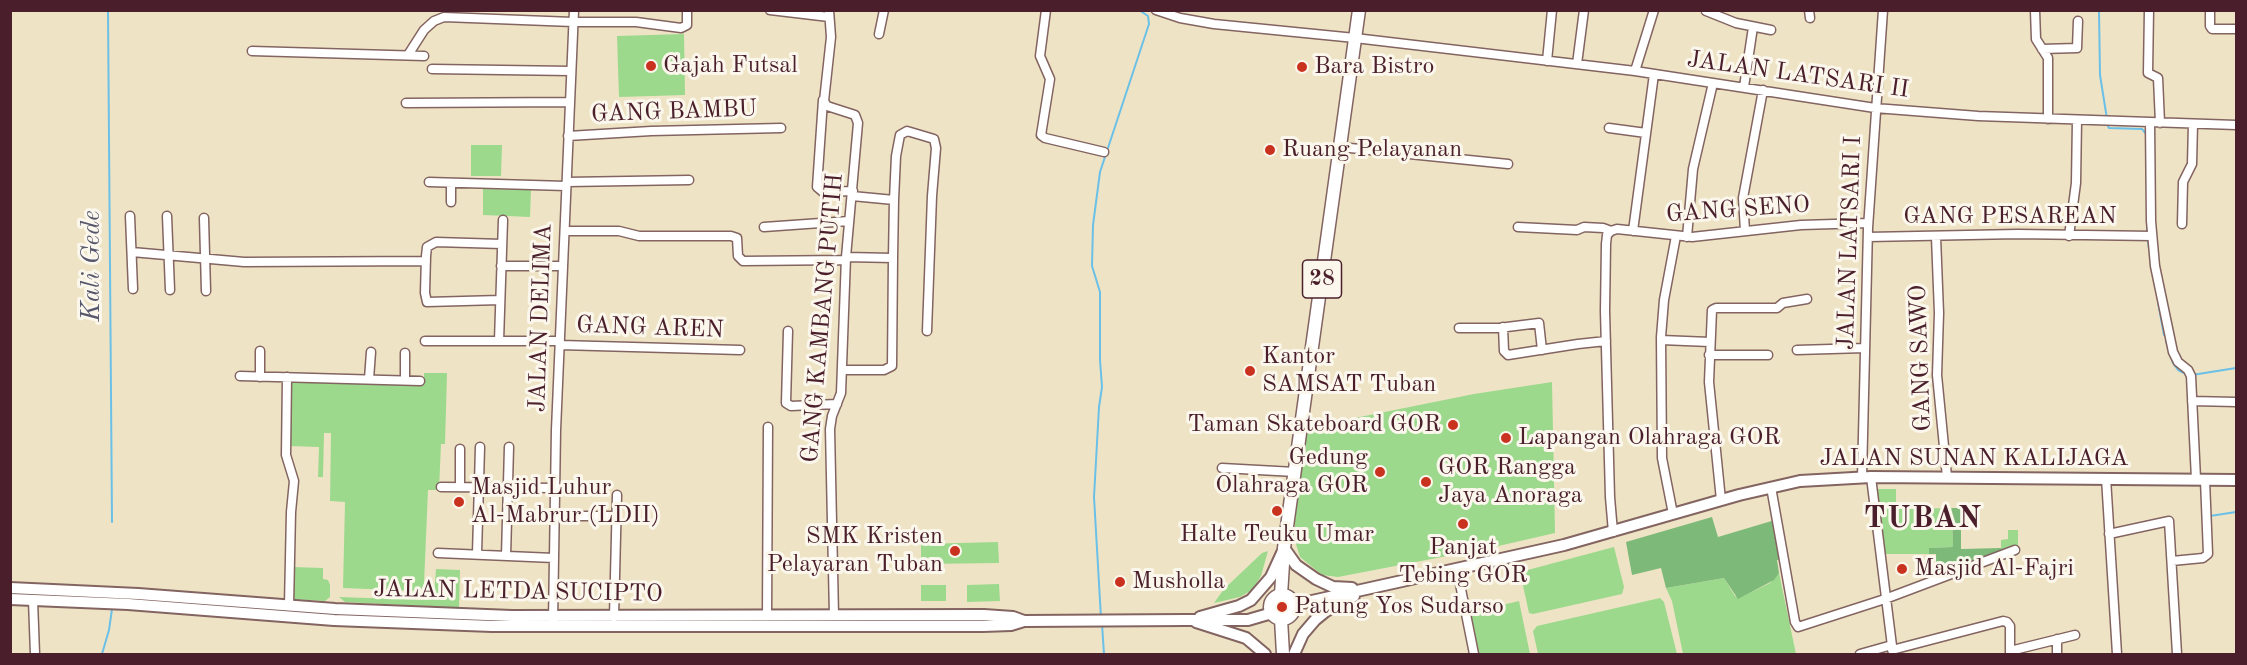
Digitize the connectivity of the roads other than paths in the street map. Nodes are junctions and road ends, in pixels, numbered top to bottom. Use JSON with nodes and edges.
{"nodes":[{"id":1,"x":574,"y":10,"type":"edge"},
{"id":2,"x":687,"y":10,"type":"edge"},
{"id":3,"x":770,"y":10,"type":"edge"},
{"id":4,"x":884,"y":10,"type":"edge"},
{"id":5,"x":1046,"y":10,"type":"edge"},
{"id":6,"x":1156,"y":10,"type":"edge"},
{"id":7,"x":1359,"y":10,"type":"edge"},
{"id":8,"x":1552,"y":10,"type":"edge"},
{"id":9,"x":1584,"y":10,"type":"edge"},
{"id":10,"x":1654,"y":10,"type":"edge"},
{"id":11,"x":1883,"y":10,"type":"edge"},
{"id":12,"x":2035,"y":10,"type":"edge"},
{"id":13,"x":2149,"y":10,"type":"edge"},
{"id":14,"x":2210,"y":10,"type":"edge"},
{"id":15,"x":1706,"y":11,"type":"edge"},
{"id":16,"x":829,"y":14,"type":"edge"},
{"id":17,"x":2078,"y":21,"type":"dead end"},
{"id":18,"x":573,"y":22,"type":"junction"},
{"id":19,"x":1753,"y":27,"type":"junction"},
{"id":20,"x":2236,"y":29,"type":"edge"},
{"id":21,"x":1771,"y":30,"type":"dead end"},
{"id":22,"x":879,"y":34,"type":"dead end"},
{"id":23,"x":1355,"y":38,"type":"junction"},
{"id":24,"x":2042,"y":49,"type":"junction"},
{"id":25,"x":252,"y":51,"type":"dead end"},
{"id":26,"x":408,"y":55,"type":"junction"},
{"id":27,"x":424,"y":56,"type":"dead end"},
{"id":28,"x":1547,"y":61,"type":"junction"},
{"id":29,"x":1577,"y":64,"type":"junction"},
{"id":30,"x":432,"y":69,"type":"dead end"},
{"id":31,"x":571,"y":71,"type":"junction"},
{"id":32,"x":1635,"y":71,"type":"junction"},
{"id":33,"x":1654,"y":74,"type":"junction"},
{"id":34,"x":1713,"y":82,"type":"junction"},
{"id":35,"x":1744,"y":87,"type":"junction"},
{"id":36,"x":1762,"y":90,"type":"junction"},
{"id":37,"x":823,"y":98,"type":"junction"},
{"id":38,"x":570,"y":102,"type":"junction"},
{"id":39,"x":406,"y":103,"type":"dead end"},
{"id":40,"x":1875,"y":108,"type":"junction"},
{"id":41,"x":2048,"y":119,"type":"junction"},
{"id":42,"x":2077,"y":120,"type":"junction"},
{"id":43,"x":2155,"y":123,"type":"junction"},
{"id":44,"x":2193,"y":124,"type":"junction"},
{"id":45,"x":2236,"y":126,"type":"edge"},
{"id":46,"x":781,"y":128,"type":"dead end"},
{"id":47,"x":1609,"y":128,"type":"dead end"},
{"id":48,"x":1646,"y":133,"type":"junction"},
{"id":49,"x":568,"y":136,"type":"junction"},
{"id":50,"x":1340,"y":147,"type":"junction"},
{"id":51,"x":1104,"y":152,"type":"dead end"},
{"id":52,"x":1508,"y":164,"type":"dead end"},
{"id":53,"x":688,"y":180,"type":"dead end"},
{"id":54,"x":429,"y":182,"type":"dead end"},
{"id":55,"x":451,"y":183,"type":"junction"},
{"id":56,"x":566,"y":184,"type":"junction"},
{"id":57,"x":852,"y":193,"type":"junction"},
{"id":58,"x":894,"y":200,"type":"junction"},
{"id":59,"x":451,"y":202,"type":"dead end"},
{"id":60,"x":130,"y":216,"type":"dead end"},
{"id":61,"x":167,"y":216,"type":"dead end"},
{"id":62,"x":204,"y":218,"type":"dead end"},
{"id":63,"x":503,"y":220,"type":"dead end"},
{"id":64,"x":849,"y":221,"type":"junction"},
{"id":65,"x":1868,"y":223,"type":"junction"},
{"id":66,"x":2182,"y":224,"type":"dead end"},
{"id":67,"x":764,"y":227,"type":"dead end"},
{"id":68,"x":1518,"y":227,"type":"dead end"},
{"id":69,"x":565,"y":231,"type":"junction"},
{"id":70,"x":1611,"y":231,"type":"junction"},
{"id":71,"x":1633,"y":231,"type":"junction"},
{"id":72,"x":1745,"y":231,"type":"junction"},
{"id":73,"x":1676,"y":236,"type":"junction"},
{"id":74,"x":2068,"y":236,"type":"junction"},
{"id":75,"x":2152,"y":236,"type":"junction"},
{"id":76,"x":1687,"y":237,"type":"junction"},
{"id":77,"x":1868,"y":237,"type":"junction"},
{"id":78,"x":1936,"y":237,"type":"junction"},
{"id":79,"x":502,"y":244,"type":"junction"},
{"id":80,"x":132,"y":252,"type":"junction"},
{"id":81,"x":169,"y":256,"type":"junction"},
{"id":82,"x":846,"y":258,"type":"junction"},
{"id":83,"x":893,"y":258,"type":"junction"},
{"id":84,"x":205,"y":259,"type":"junction"},
{"id":85,"x":426,"y":261,"type":"junction"},
{"id":86,"x":501,"y":266,"type":"junction"},
{"id":87,"x":563,"y":267,"type":"junction"},
{"id":88,"x":133,"y":289,"type":"dead end"},
{"id":89,"x":170,"y":290,"type":"dead end"},
{"id":90,"x":206,"y":291,"type":"dead end"},
{"id":91,"x":1807,"y":299,"type":"dead end"},
{"id":92,"x":500,"y":300,"type":"junction"},
{"id":93,"x":1503,"y":327,"type":"junction"},
{"id":94,"x":1459,"y":328,"type":"dead end"},
{"id":95,"x":788,"y":331,"type":"dead end"},
{"id":96,"x":927,"y":331,"type":"dead end"},
{"id":97,"x":1661,"y":340,"type":"junction"},
{"id":98,"x":425,"y":341,"type":"dead end"},
{"id":99,"x":499,"y":341,"type":"junction"},
{"id":100,"x":1606,"y":341,"type":"junction"},
{"id":101,"x":1710,"y":342,"type":"junction"},
{"id":102,"x":560,"y":343,"type":"junction"},
{"id":103,"x":1865,"y":348,"type":"junction"},
{"id":104,"x":740,"y":350,"type":"dead end"},
{"id":105,"x":1542,"y":350,"type":"junction"},
{"id":106,"x":1797,"y":350,"type":"dead end"},
{"id":107,"x":260,"y":351,"type":"dead end"},
{"id":108,"x":370,"y":352,"type":"dead end"},
{"id":109,"x":405,"y":353,"type":"dead end"},
{"id":110,"x":1768,"y":354,"type":"dead end"},
{"id":111,"x":1709,"y":356,"type":"junction"},
{"id":112,"x":842,"y":370,"type":"junction"},
{"id":113,"x":240,"y":376,"type":"dead end"},
{"id":114,"x":260,"y":377,"type":"junction"},
{"id":115,"x":287,"y":377,"type":"junction"},
{"id":116,"x":369,"y":379,"type":"junction"},
{"id":117,"x":405,"y":380,"type":"junction"},
{"id":118,"x":420,"y":381,"type":"dead end"},
{"id":119,"x":2192,"y":401,"type":"junction"},
{"id":120,"x":2236,"y":402,"type":"edge"},
{"id":121,"x":837,"y":404,"type":"junction"},
{"id":122,"x":768,"y":428,"type":"dead end"},
{"id":123,"x":480,"y":447,"type":"dead end"},
{"id":124,"x":509,"y":447,"type":"dead end"},
{"id":125,"x":460,"y":449,"type":"dead end"},
{"id":126,"x":1222,"y":468,"type":"dead end"},
{"id":127,"x":1295,"y":472,"type":"junction"},
{"id":128,"x":1866,"y":477,"type":"junction"},
{"id":129,"x":1947,"y":477,"type":"junction"},
{"id":130,"x":2106,"y":478,"type":"junction"},
{"id":131,"x":2201,"y":480,"type":"junction"},
{"id":132,"x":2236,"y":480,"type":"edge"},
{"id":133,"x":441,"y":487,"type":"dead end"},
{"id":134,"x":460,"y":487,"type":"junction"},
{"id":135,"x":479,"y":487,"type":"junction"},
{"id":136,"x":1771,"y":487,"type":"junction"},
{"id":137,"x":508,"y":488,"type":"junction"},
{"id":138,"x":555,"y":488,"type":"junction"},
{"id":139,"x":617,"y":495,"type":"dead end"},
{"id":140,"x":1721,"y":500,"type":"junction"},
{"id":141,"x":1673,"y":514,"type":"junction"},
{"id":142,"x":554,"y":516,"type":"junction"},
{"id":143,"x":616,"y":516,"type":"junction"},
{"id":144,"x":1613,"y":532,"type":"junction"},
{"id":145,"x":2109,"y":534,"type":"junction"},
{"id":146,"x":1284,"y":548,"type":"junction"},
{"id":147,"x":2014,"y":550,"type":"dead end"},
{"id":148,"x":438,"y":553,"type":"dead end"},
{"id":149,"x":477,"y":554,"type":"junction"},
{"id":150,"x":506,"y":556,"type":"junction"},
{"id":151,"x":554,"y":558,"type":"junction"},
{"id":152,"x":2172,"y":561,"type":"junction"},
{"id":153,"x":1457,"y":569,"type":"junction"},
{"id":154,"x":10,"y":588,"type":"edge"},
{"id":155,"x":1368,"y":588,"type":"junction"},
{"id":156,"x":1281,"y":595,"type":"junction"},
{"id":157,"x":114,"y":598,"type":"junction"},
{"id":158,"x":10,"y":599,"type":"edge"},
{"id":159,"x":1885,"y":599,"type":"junction"},
{"id":160,"x":33,"y":600,"type":"junction"},
{"id":161,"x":289,"y":605,"type":"junction"},
{"id":162,"x":1294,"y":605,"type":"junction"},
{"id":163,"x":334,"y":614,"type":"junction"},
{"id":164,"x":767,"y":616,"type":"junction"},
{"id":165,"x":834,"y":616,"type":"junction"},
{"id":166,"x":1276,"y":616,"type":"junction"},
{"id":167,"x":614,"y":617,"type":"junction"},
{"id":168,"x":1191,"y":620,"type":"junction"},
{"id":169,"x":1024,"y":621,"type":"junction"},
{"id":170,"x":553,"y":622,"type":"junction"},
{"id":171,"x":2074,"y":635,"type":"dead end"},
{"id":172,"x":2057,"y":639,"type":"junction"},
{"id":173,"x":1892,"y":650,"type":"edge"},
{"id":174,"x":2010,"y":653,"type":"edge"},
{"id":175,"x":35,"y":654,"type":"edge"},
{"id":176,"x":1265,"y":654,"type":"edge"},
{"id":177,"x":1283,"y":654,"type":"edge"},
{"id":178,"x":1294,"y":654,"type":"edge"},
{"id":179,"x":1474,"y":654,"type":"edge"},
{"id":180,"x":1860,"y":654,"type":"edge"},
{"id":181,"x":2057,"y":654,"type":"edge"},
{"id":182,"x":2117,"y":654,"type":"edge"},
{"id":183,"x":2177,"y":654,"type":"edge"}],
"edges":[{"from":1,"to":18,"type":"street","name":"JALAN DELIMA"},
{"from":2,"to":18,"type":"street"},
{"from":3,"to":16,"type":"street"},
{"from":4,"to":22,"type":"street"},
{"from":5,"to":51,"type":"street"},
{"from":6,"to":23,"type":"street","name":"JALAN LATSARI II"},
{"from":7,"to":23,"type":"highway","number":"28"},
{"from":8,"to":28,"type":"street"},
{"from":9,"to":29,"type":"street"},
{"from":10,"to":32,"type":"street"},
{"from":11,"to":40,"type":"street","name":"JALAN LATSARI I"},
{"from":12,"to":24,"type":"street"},
{"from":13,"to":43,"type":"street"},
{"from":14,"to":20,"type":"street"},
{"from":15,"to":19,"type":"street"},
{"from":16,"to":37,"type":"street"},
{"from":17,"to":24,"type":"street"},
{"from":18,"to":26,"type":"street"},
{"from":18,"to":31,"type":"street","name":"JALAN DELIMA"},
{"from":19,"to":21,"type":"street"},
{"from":19,"to":35,"type":"street"},
{"from":23,"to":28,"type":"street","name":"JALAN LATSARI II"},
{"from":23,"to":50,"type":"highway","number":"28"},
{"from":24,"to":41,"type":"street"},
{"from":25,"to":26,"type":"street"},
{"from":26,"to":27,"type":"street"},
{"from":28,"to":29,"type":"street","name":"JALAN LATSARI II"},
{"from":29,"to":32,"type":"street","name":"JALAN LATSARI II"},
{"from":30,"to":31,"type":"street"},
{"from":31,"to":38,"type":"street","name":"JALAN DELIMA"},
{"from":32,"to":33,"type":"street","name":"JALAN LATSARI II"},
{"from":33,"to":34,"type":"street","name":"JALAN LATSARI II"},
{"from":33,"to":48,"type":"street"},
{"from":34,"to":35,"type":"street","name":"JALAN LATSARI II"},
{"from":34,"to":76,"type":"street"},
{"from":35,"to":36,"type":"street","name":"JALAN LATSARI II"},
{"from":36,"to":40,"type":"street","name":"JALAN LATSARI II"},
{"from":36,"to":72,"type":"street"},
{"from":37,"to":57,"type":"street","name":"GANG KAMBANG PUTIH"},
{"from":37,"to":57,"type":"street"},
{"from":38,"to":39,"type":"street"},
{"from":38,"to":49,"type":"street","name":"JALAN DELIMA"},
{"from":40,"to":41,"type":"street","name":"JALAN LATSARI II"},
{"from":40,"to":65,"type":"street","name":"JALAN LATSARI I"},
{"from":41,"to":42,"type":"street","name":"JALAN LATSARI II"},
{"from":42,"to":43,"type":"street","name":"JALAN LATSARI II"},
{"from":42,"to":74,"type":"street"},
{"from":43,"to":44,"type":"street","name":"JALAN LATSARI II"},
{"from":43,"to":75,"type":"street"},
{"from":44,"to":45,"type":"street","name":"JALAN LATSARI II"},
{"from":44,"to":66,"type":"street"},
{"from":46,"to":49,"type":"street","name":"GANG BAMBU"},
{"from":47,"to":48,"type":"street"},
{"from":48,"to":71,"type":"street"},
{"from":49,"to":56,"type":"street","name":"JALAN DELIMA"},
{"from":50,"to":52,"type":"street"},
{"from":50,"to":127,"type":"highway","number":"28"},
{"from":53,"to":56,"type":"street"},
{"from":54,"to":55,"type":"street"},
{"from":55,"to":56,"type":"street"},
{"from":55,"to":59,"type":"street"},
{"from":56,"to":69,"type":"street","name":"JALAN DELIMA"},
{"from":57,"to":58,"type":"street"},
{"from":57,"to":64,"type":"street","name":"GANG KAMBANG PUTIH"},
{"from":58,"to":83,"type":"street"},
{"from":58,"to":96,"type":"street"},
{"from":60,"to":80,"type":"street"},
{"from":61,"to":81,"type":"street"},
{"from":62,"to":84,"type":"street"},
{"from":63,"to":79,"type":"street"},
{"from":64,"to":67,"type":"street"},
{"from":64,"to":82,"type":"street","name":"GANG KAMBANG PUTIH"},
{"from":65,"to":72,"type":"street","name":"GANG SENO"},
{"from":65,"to":77,"type":"street","name":"JALAN LATSARI I"},
{"from":68,"to":70,"type":"street","name":"GANG SENO"},
{"from":69,"to":82,"type":"street"},
{"from":69,"to":87,"type":"street","name":"JALAN DELIMA"},
{"from":70,"to":71,"type":"street","name":"GANG SENO"},
{"from":70,"to":100,"type":"street"},
{"from":71,"to":73,"type":"street","name":"GANG SENO"},
{"from":72,"to":76,"type":"street","name":"GANG SENO"},
{"from":73,"to":76,"type":"street","name":"GANG SENO"},
{"from":73,"to":97,"type":"street"},
{"from":74,"to":75,"type":"street","name":"GANG PESAREAN"},
{"from":74,"to":78,"type":"street","name":"GANG PESAREAN"},
{"from":75,"to":119,"type":"street"},
{"from":77,"to":78,"type":"street","name":"GANG PESAREAN"},
{"from":77,"to":103,"type":"street","name":"JALAN LATSARI I"},
{"from":78,"to":129,"type":"street","name":"GANG SAWO"},
{"from":79,"to":85,"type":"street"},
{"from":79,"to":86,"type":"street"},
{"from":80,"to":81,"type":"street"},
{"from":80,"to":88,"type":"street"},
{"from":81,"to":84,"type":"street"},
{"from":81,"to":89,"type":"street"},
{"from":82,"to":83,"type":"street"},
{"from":82,"to":112,"type":"street","name":"GANG KAMBANG PUTIH"},
{"from":83,"to":112,"type":"street"},
{"from":84,"to":85,"type":"street"},
{"from":84,"to":90,"type":"street"},
{"from":85,"to":92,"type":"street"},
{"from":86,"to":87,"type":"street"},
{"from":86,"to":92,"type":"street"},
{"from":87,"to":102,"type":"street","name":"JALAN DELIMA"},
{"from":91,"to":101,"type":"street"},
{"from":92,"to":99,"type":"street"},
{"from":93,"to":94,"type":"street"},
{"from":93,"to":105,"type":"street"},
{"from":93,"to":105,"type":"street"},
{"from":95,"to":121,"type":"street"},
{"from":97,"to":101,"type":"street"},
{"from":97,"to":141,"type":"street"},
{"from":98,"to":99,"type":"street","name":"GANG AREN"},
{"from":99,"to":102,"type":"street","name":"GANG AREN"},
{"from":100,"to":105,"type":"street"},
{"from":100,"to":144,"type":"street"},
{"from":101,"to":111,"type":"street"},
{"from":102,"to":104,"type":"street","name":"GANG AREN"},
{"from":102,"to":138,"type":"street","name":"JALAN DELIMA"},
{"from":103,"to":106,"type":"street"},
{"from":103,"to":128,"type":"street","name":"JALAN LATSARI I"},
{"from":107,"to":114,"type":"street"},
{"from":108,"to":116,"type":"street"},
{"from":109,"to":117,"type":"street"},
{"from":110,"to":111,"type":"street"},
{"from":111,"to":140,"type":"street"},
{"from":112,"to":121,"type":"street","name":"GANG KAMBANG PUTIH"},
{"from":113,"to":114,"type":"street"},
{"from":114,"to":115,"type":"street"},
{"from":115,"to":116,"type":"street"},
{"from":115,"to":161,"type":"street"},
{"from":116,"to":117,"type":"street"},
{"from":117,"to":118,"type":"street"},
{"from":119,"to":120,"type":"street"},
{"from":119,"to":131,"type":"street"},
{"from":121,"to":165,"type":"street","name":"GANG KAMBANG PUTIH"},
{"from":122,"to":164,"type":"street"},
{"from":123,"to":135,"type":"street"},
{"from":124,"to":137,"type":"street"},
{"from":125,"to":134,"type":"street"},
{"from":126,"to":127,"type":"street"},
{"from":127,"to":146,"type":"highway","number":"28"},
{"from":128,"to":129,"type":"main road","name":"JALAN SUNAN KALIJAGA"},
{"from":128,"to":136,"type":"main road","name":"JALAN SUNAN KALIJAGA"},
{"from":128,"to":159,"type":"street","name":"JALAN LATSARI I"},
{"from":129,"to":130,"type":"main road","name":"JALAN SUNAN KALIJAGA"},
{"from":130,"to":131,"type":"main road","name":"JALAN SUNAN KALIJAGA"},
{"from":130,"to":145,"type":"street"},
{"from":131,"to":132,"type":"main road","name":"JALAN SUNAN KALIJAGA"},
{"from":131,"to":152,"type":"street"},
{"from":133,"to":134,"type":"street"},
{"from":134,"to":135,"type":"street"},
{"from":135,"to":137,"type":"street"},
{"from":135,"to":149,"type":"street"},
{"from":136,"to":140,"type":"main road","name":"JALAN SUNAN KALIJAGA"},
{"from":136,"to":159,"type":"street"},
{"from":137,"to":138,"type":"street"},
{"from":137,"to":150,"type":"street"},
{"from":138,"to":142,"type":"street","name":"JALAN DELIMA"},
{"from":139,"to":143,"type":"street"},
{"from":140,"to":141,"type":"main road","name":"JALAN SUNAN KALIJAGA"},
{"from":141,"to":144,"type":"main road","name":"JALAN SUNAN KALIJAGA"},
{"from":142,"to":143,"type":"street"},
{"from":142,"to":151,"type":"street","name":"JALAN DELIMA"},
{"from":143,"to":167,"type":"street"},
{"from":144,"to":153,"type":"main road","name":"JALAN SUNAN KALIJAGA"},
{"from":145,"to":152,"type":"street"},
{"from":145,"to":182,"type":"street"},
{"from":146,"to":155,"type":"main road"},
{"from":146,"to":156,"type":"highway","number":"28"},
{"from":146,"to":168,"type":"main road"},
{"from":147,"to":159,"type":"street"},
{"from":148,"to":149,"type":"street"},
{"from":149,"to":150,"type":"street"},
{"from":150,"to":151,"type":"street"},
{"from":151,"to":170,"type":"street","name":"JALAN DELIMA"},
{"from":152,"to":183,"type":"street"},
{"from":153,"to":155,"type":"main road","name":"JALAN SUNAN KALIJAGA"},
{"from":153,"to":179,"type":"street"},
{"from":154,"to":157,"type":"main road","name":"JALAN LETDA SUCIPTO"},
{"from":155,"to":162,"type":"main road","name":"JALAN SUNAN KALIJAGA"},
{"from":155,"to":178,"type":"main road"},
{"from":156,"to":162,"type":"highway"},
{"from":156,"to":166,"type":"highway","number":"28"},
{"from":157,"to":160,"type":"main road","name":"JALAN LETDA SUCIPTO"},
{"from":157,"to":161,"type":"main road","name":"JALAN LETDA SUCIPTO"},
{"from":157,"to":163,"type":"main road","name":"JALAN LETDA SUCIPTO"},
{"from":158,"to":160,"type":"main road","name":"JALAN LETDA SUCIPTO"},
{"from":159,"to":173,"type":"street","name":"JALAN LATSARI I"},
{"from":160,"to":175,"type":"street"},
{"from":161,"to":163,"type":"main road","name":"JALAN LETDA SUCIPTO"},
{"from":162,"to":166,"type":"highway"},
{"from":163,"to":170,"type":"main road","name":"JALAN LETDA SUCIPTO"},
{"from":164,"to":165,"type":"main road","name":"JALAN LETDA SUCIPTO"},
{"from":164,"to":167,"type":"main road","name":"JALAN LETDA SUCIPTO"},
{"from":165,"to":169,"type":"main road","name":"JALAN LETDA SUCIPTO"},
{"from":166,"to":168,"type":"main road","name":"JALAN LETDA SUCIPTO"},
{"from":166,"to":177,"type":"highway","number":"28"},
{"from":167,"to":170,"type":"main road","name":"JALAN LETDA SUCIPTO"},
{"from":168,"to":169,"type":"main road","name":"JALAN LETDA SUCIPTO"},
{"from":168,"to":176,"type":"main road"},
{"from":169,"to":170,"type":"main road","name":"JALAN LETDA SUCIPTO"},
{"from":171,"to":172,"type":"street"},
{"from":172,"to":174,"type":"street"},
{"from":172,"to":181,"type":"street"},
{"from":173,"to":174,"type":"street"},
{"from":173,"to":180,"type":"street"}]}
